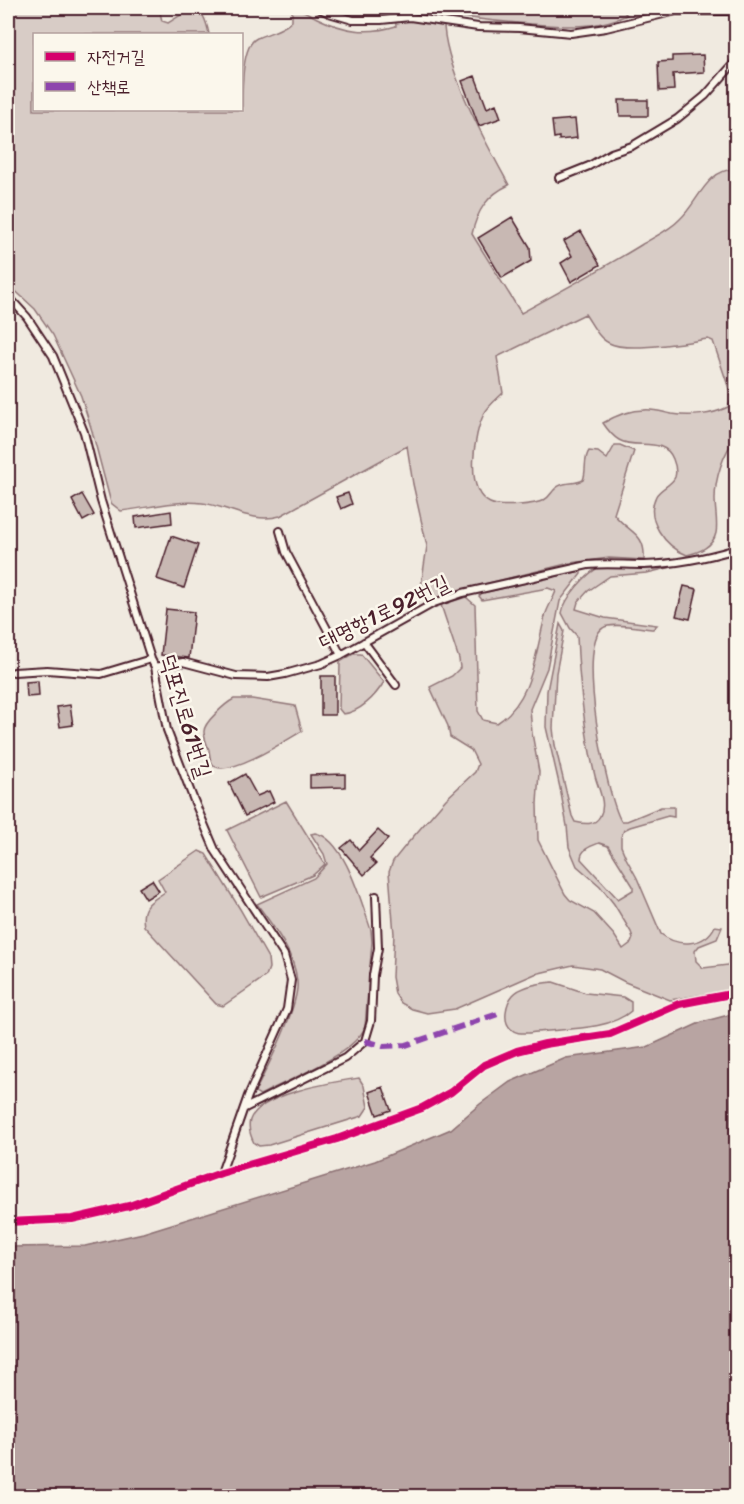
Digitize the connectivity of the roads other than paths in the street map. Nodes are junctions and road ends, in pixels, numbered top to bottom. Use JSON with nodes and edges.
{"nodes":[{"id":1,"x":318,"y":8,"type":"edge"},
{"id":2,"x":736,"y":11,"type":"edge"},
{"id":3,"x":736,"y":61,"type":"edge"},
{"id":4,"x":559,"y":178,"type":"dead end"},
{"id":5,"x":8,"y":296,"type":"edge"},
{"id":6,"x":280,"y":531,"type":"dead end"},
{"id":7,"x":736,"y":549,"type":"edge"},
{"id":8,"x":364,"y":642,"type":"junction"},
{"id":9,"x":341,"y":654,"type":"junction"},
{"id":10,"x":151,"y":660,"type":"junction"},
{"id":11,"x":155,"y":666,"type":"junction"},
{"id":12,"x":14,"y":672,"type":"dead end"},
{"id":13,"x":396,"y":685,"type":"dead end"},
{"id":14,"x":376,"y":896,"type":"dead end"},
{"id":15,"x":244,"y":1108,"type":"junction"},
{"id":16,"x":221,"y":1173,"type":"dead end"}],
"edges":[{"from":1,"to":2,"type":"lane"},
{"from":3,"to":4,"type":"lane"},
{"from":5,"to":10,"type":"lane","name":"덕포진로61번길"},
{"from":6,"to":9,"type":"lane"},
{"from":7,"to":8,"type":"lane","name":"대명항1로92번길"},
{"from":8,"to":9,"type":"lane","name":"대명항1로92번길"},
{"from":8,"to":13,"type":"lane"},
{"from":9,"to":11,"type":"lane","name":"대명항1로92번길"},
{"from":10,"to":11,"type":"lane","name":"덕포진로61번길"},
{"from":10,"to":12,"type":"lane"},
{"from":11,"to":15,"type":"lane","name":"덕포진로61번길"},
{"from":14,"to":15,"type":"lane"},
{"from":15,"to":16,"type":"lane","name":"덕포진로61번길"}]}
